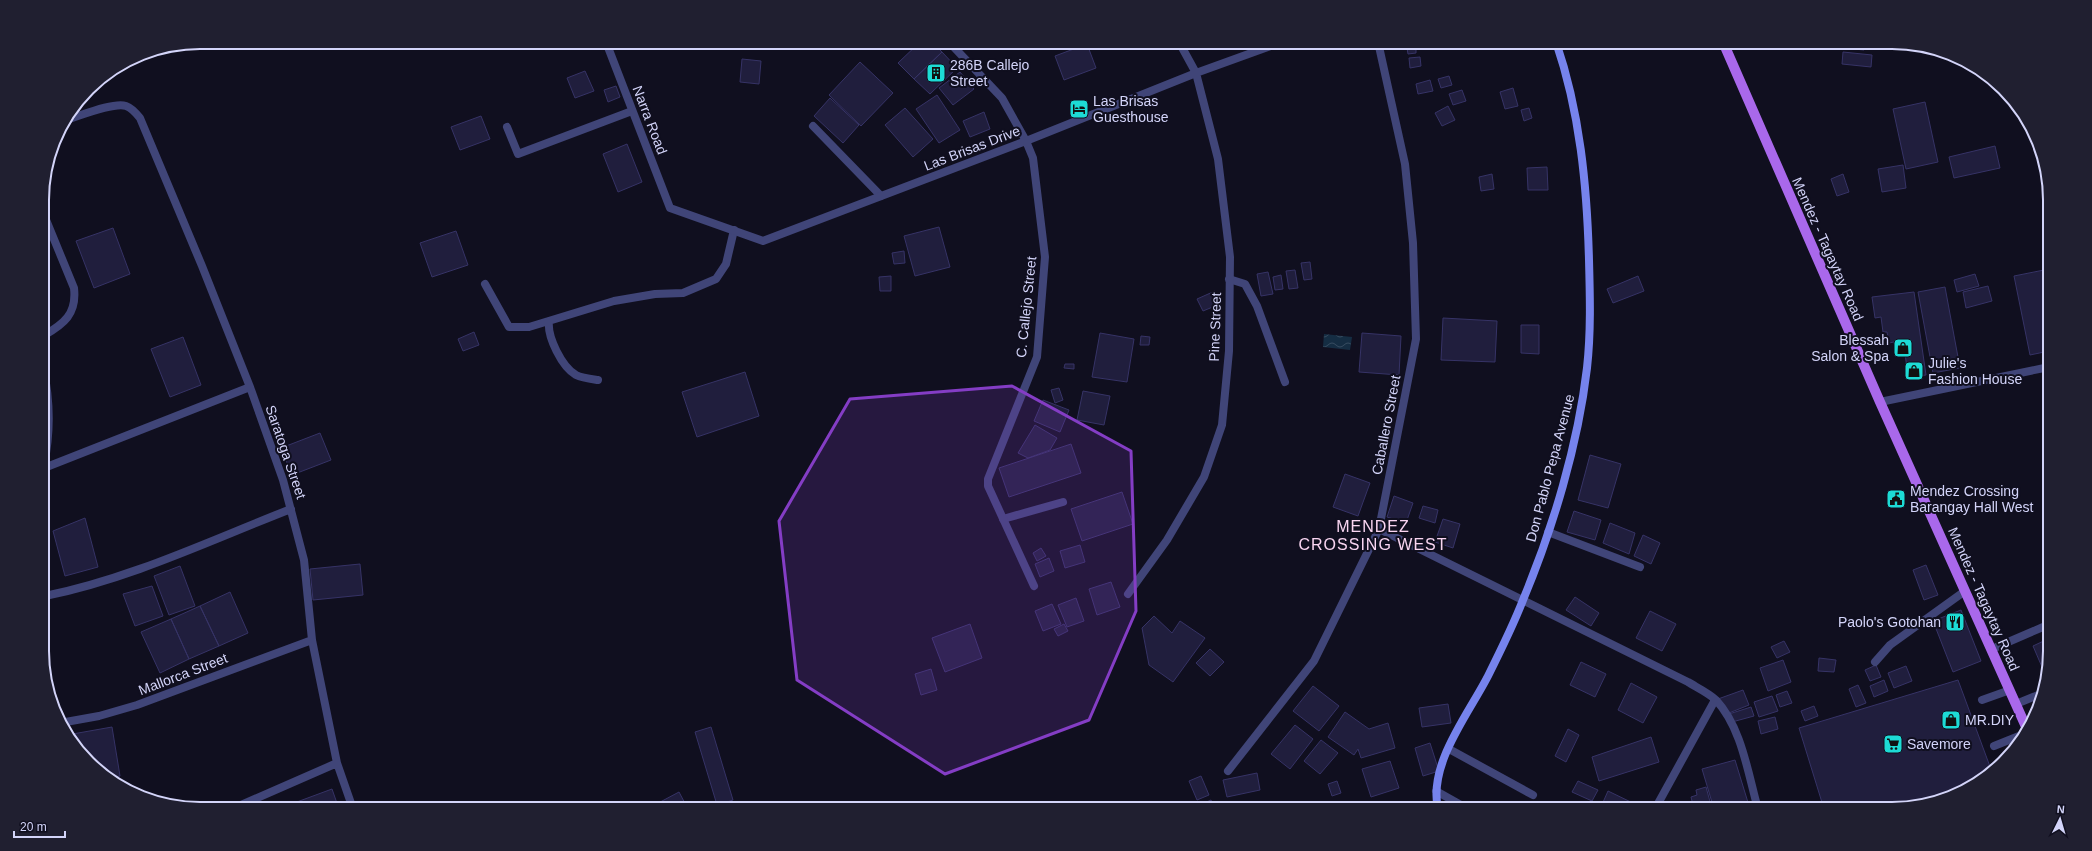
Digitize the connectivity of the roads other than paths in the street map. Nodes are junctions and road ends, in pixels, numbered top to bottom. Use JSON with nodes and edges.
{"nodes":[{"id":1,"x":609,"y":49,"type":"edge"},
{"id":2,"x":956,"y":49,"type":"edge"},
{"id":3,"x":1183,"y":49,"type":"edge"},
{"id":4,"x":1263,"y":49,"type":"edge"},
{"id":5,"x":1380,"y":49,"type":"edge"},
{"id":6,"x":1558,"y":49,"type":"edge"},
{"id":7,"x":1726,"y":49,"type":"edge"},
{"id":8,"x":1196,"y":73,"type":"junction"},
{"id":9,"x":632,"y":111,"type":"junction"},
{"id":10,"x":73,"y":118,"type":"edge"},
{"id":11,"x":813,"y":126,"type":"dead end"},
{"id":12,"x":507,"y":127,"type":"dead end"},
{"id":13,"x":1026,"y":141,"type":"junction"},
{"id":14,"x":881,"y":196,"type":"junction"},
{"id":15,"x":670,"y":208,"type":"joint"},
{"id":16,"x":49,"y":227,"type":"edge"},
{"id":17,"x":734,"y":230,"type":"junction"},
{"id":18,"x":1230,"y":279,"type":"junction"},
{"id":19,"x":485,"y":284,"type":"dead end"},
{"id":20,"x":550,"y":321,"type":"junction"},
{"id":21,"x":49,"y":331,"type":"edge"},
{"id":22,"x":2043,"y":368,"type":"edge"},
{"id":23,"x":598,"y":380,"type":"dead end"},
{"id":24,"x":1285,"y":382,"type":"dead end"},
{"id":25,"x":250,"y":387,"type":"junction"},
{"id":26,"x":1880,"y":402,"type":"junction"},
{"id":27,"x":49,"y":406,"type":"edge"},
{"id":28,"x":49,"y":430,"type":"edge"},
{"id":29,"x":49,"y":466,"type":"edge"},
{"id":30,"x":1063,"y":502,"type":"dead end"},
{"id":31,"x":291,"y":509,"type":"junction"},
{"id":32,"x":1003,"y":519,"type":"junction"},
{"id":33,"x":1379,"y":529,"type":"junction"},
{"id":34,"x":1548,"y":532,"type":"junction"},
{"id":35,"x":1640,"y":567,"type":"dead end"},
{"id":36,"x":1034,"y":586,"type":"dead end"},
{"id":37,"x":1965,"y":591,"type":"junction"},
{"id":38,"x":1128,"y":594,"type":"dead end"},
{"id":39,"x":49,"y":595,"type":"edge"},
{"id":40,"x":1523,"y":601,"type":"junction"},
{"id":41,"x":2043,"y":627,"type":"edge"},
{"id":42,"x":312,"y":640,"type":"junction"},
{"id":43,"x":1992,"y":649,"type":"junction"},
{"id":44,"x":1875,"y":662,"type":"dead end"},
{"id":45,"x":2010,"y":690,"type":"junction"},
{"id":46,"x":2037,"y":695,"type":"edge"},
{"id":47,"x":1716,"y":700,"type":"junction"},
{"id":48,"x":1982,"y":700,"type":"dead end"},
{"id":49,"x":2016,"y":704,"type":"junction"},
{"id":50,"x":67,"y":722,"type":"edge"},
{"id":51,"x":2025,"y":723,"type":"edge"},
{"id":52,"x":2016,"y":737,"type":"edge"},
{"id":53,"x":1994,"y":746,"type":"dead end"},
{"id":54,"x":1449,"y":749,"type":"junction"},
{"id":55,"x":337,"y":763,"type":"junction"},
{"id":56,"x":1228,"y":770,"type":"dead end"},
{"id":57,"x":1436,"y":791,"type":"junction"},
{"id":58,"x":1534,"y":795,"type":"dead end"},
{"id":59,"x":248,"y":802,"type":"edge"},
{"id":60,"x":351,"y":802,"type":"edge"},
{"id":61,"x":1437,"y":802,"type":"edge"},
{"id":62,"x":1456,"y":802,"type":"edge"},
{"id":63,"x":1659,"y":802,"type":"edge"},
{"id":64,"x":1756,"y":802,"type":"edge"}],
"edges":[{"from":1,"to":9,"type":"street","name":"Narra Road"},
{"from":2,"to":13,"type":"street","name":"C. Callejo Street"},
{"from":3,"to":8,"type":"street","name":"Pine Street"},
{"from":4,"to":8,"type":"street","name":"Las Brisas Drive"},
{"from":5,"to":33,"type":"street","name":"Caballero Street"},
{"from":6,"to":34,"type":"street","name":"Don Pablo Pepa Avenue"},
{"from":7,"to":26,"type":"main road","name":"Mendez - Tagaytay Road"},
{"from":8,"to":13,"type":"street","name":"Las Brisas Drive"},
{"from":8,"to":18,"type":"street","name":"Pine Street"},
{"from":9,"to":12,"type":"street"},
{"from":9,"to":15,"type":"street","name":"Narra Road"},
{"from":10,"to":25,"type":"street","name":"Saratoga Street"},
{"from":11,"to":14,"type":"street"},
{"from":13,"to":14,"type":"street","name":"Las Brisas Drive"},
{"from":13,"to":32,"type":"street","name":"C. Callejo Street"},
{"from":14,"to":17,"type":"street","name":"Las Brisas Drive"},
{"from":15,"to":17,"type":"street","name":"Las Brisas Drive"},
{"from":16,"to":21,"type":"street"},
{"from":17,"to":20,"type":"street"},
{"from":18,"to":24,"type":"street"},
{"from":18,"to":38,"type":"street","name":"Pine Street"},
{"from":19,"to":20,"type":"street"},
{"from":20,"to":23,"type":"street"},
{"from":22,"to":26,"type":"street"},
{"from":25,"to":29,"type":"street"},
{"from":25,"to":31,"type":"street","name":"Saratoga Street"},
{"from":26,"to":37,"type":"main road","name":"Mendez - Tagaytay Road"},
{"from":27,"to":28,"type":"street"},
{"from":30,"to":32,"type":"street"},
{"from":31,"to":39,"type":"street"},
{"from":31,"to":42,"type":"street","name":"Saratoga Street"},
{"from":32,"to":36,"type":"street","name":"C. Callejo Street"},
{"from":33,"to":40,"type":"street"},
{"from":33,"to":56,"type":"street","name":"Caballero Street"},
{"from":34,"to":35,"type":"street"},
{"from":34,"to":40,"type":"street","name":"Don Pablo Pepa Avenue"},
{"from":37,"to":43,"type":"main road","name":"Mendez - Tagaytay Road"},
{"from":37,"to":44,"type":"street"},
{"from":40,"to":47,"type":"street"},
{"from":40,"to":54,"type":"street","name":"Don Pablo Pepa Avenue"},
{"from":41,"to":43,"type":"street"},
{"from":42,"to":50,"type":"street","name":"Mallorca Street"},
{"from":42,"to":55,"type":"street","name":"Saratoga Street"},
{"from":43,"to":45,"type":"main road","name":"Mendez - Tagaytay Road"},
{"from":45,"to":48,"type":"street"},
{"from":45,"to":49,"type":"main road","name":"Mendez - Tagaytay Road"},
{"from":46,"to":49,"type":"street"},
{"from":47,"to":63,"type":"street"},
{"from":47,"to":64,"type":"street"},
{"from":49,"to":51,"type":"main road","name":"Mendez - Tagaytay Road"},
{"from":52,"to":53,"type":"street"},
{"from":54,"to":57,"type":"street","name":"Don Pablo Pepa Avenue"},
{"from":54,"to":58,"type":"street"},
{"from":55,"to":59,"type":"street"},
{"from":55,"to":60,"type":"street","name":"Saratoga Street"},
{"from":57,"to":61,"type":"street","name":"Don Pablo Pepa Avenue"},
{"from":57,"to":62,"type":"street"}]}
